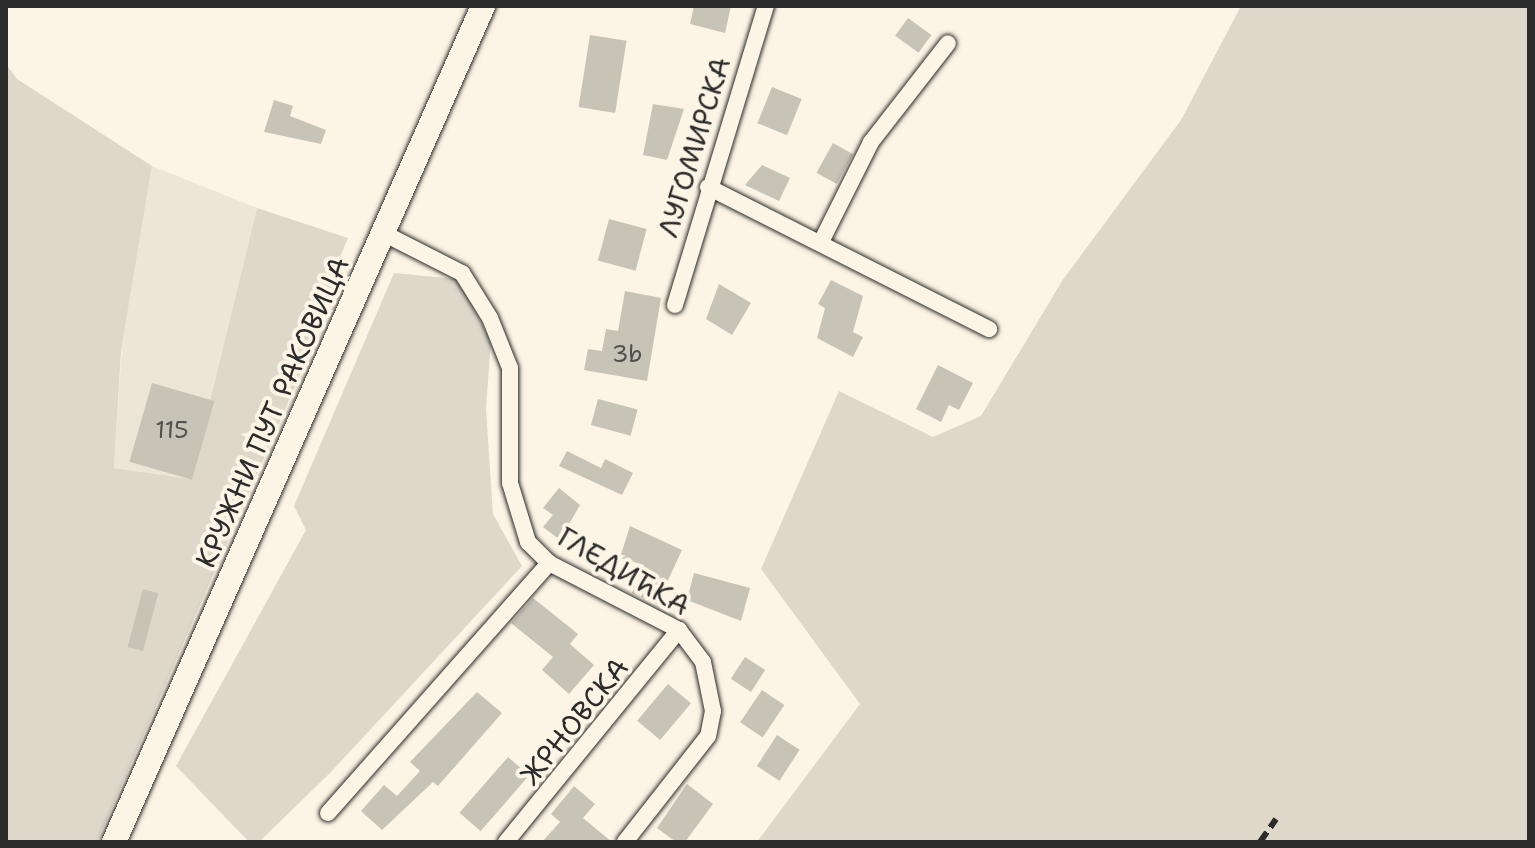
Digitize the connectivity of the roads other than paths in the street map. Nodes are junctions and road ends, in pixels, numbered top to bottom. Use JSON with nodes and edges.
{"nodes":[{"id":1,"x":483,"y":6,"type":"edge"},
{"id":2,"x":766,"y":6,"type":"edge"},
{"id":3,"x":948,"y":43,"type":"dead end"},
{"id":4,"x":708,"y":187,"type":"junction"},
{"id":5,"x":383,"y":233,"type":"junction"},
{"id":6,"x":821,"y":242,"type":"junction"},
{"id":7,"x":675,"y":305,"type":"dead end"},
{"id":8,"x":989,"y":329,"type":"dead end"},
{"id":9,"x":549,"y":563,"type":"junction"},
{"id":10,"x":679,"y":630,"type":"junction"},
{"id":11,"x":328,"y":813,"type":"dead end"},
{"id":12,"x":114,"y":842,"type":"edge"},
{"id":13,"x":506,"y":842,"type":"edge"},
{"id":14,"x":625,"y":842,"type":"edge"}],
"edges":[{"from":1,"to":5,"type":"main road","name":"КРУЖНИ ПУТ РАКОВИЦА"},
{"from":2,"to":4,"type":"street","name":"ЛУГОМИРСКА"},
{"from":3,"to":6,"type":"street"},
{"from":4,"to":6,"type":"street"},
{"from":4,"to":7,"type":"street","name":"ЛУГОМИРСКА"},
{"from":5,"to":9,"type":"street","name":"ГЛЕДИЋКА"},
{"from":5,"to":12,"type":"main road","name":"КРУЖНИ ПУТ РАКОВИЦА"},
{"from":6,"to":8,"type":"street"},
{"from":9,"to":10,"type":"street","name":"ГЛЕДИЋКА"},
{"from":9,"to":11,"type":"street"},
{"from":10,"to":13,"type":"street","name":"ЖРНОВСКА"},
{"from":10,"to":14,"type":"street","name":"ГЛЕДИЋКА"}]}
